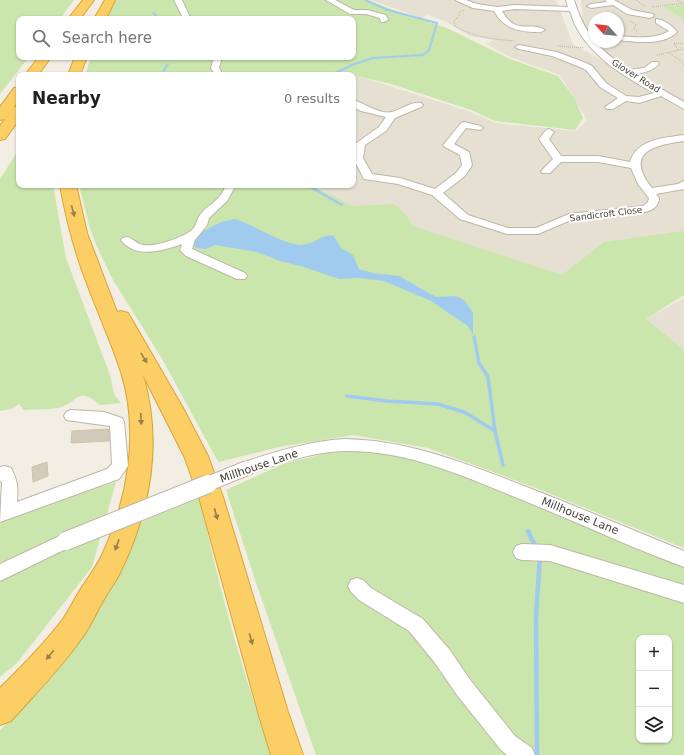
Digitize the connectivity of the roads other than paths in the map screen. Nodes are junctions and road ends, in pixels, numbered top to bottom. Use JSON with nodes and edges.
{"nodes":[{"id":1,"x":89,"y":0,"type":"edge"},
{"id":2,"x":100,"y":0,"type":"edge"},
{"id":3,"x":110,"y":0,"type":"edge"},
{"id":4,"x":178,"y":0,"type":"edge"},
{"id":5,"x":330,"y":0,"type":"edge"},
{"id":6,"x":461,"y":0,"type":"edge"},
{"id":7,"x":570,"y":0,"type":"edge"},
{"id":8,"x":611,"y":1,"type":"edge"},
{"id":9,"x":591,"y":6,"type":"dead end"},
{"id":10,"x":497,"y":9,"type":"junction"},
{"id":11,"x":572,"y":9,"type":"junction"},
{"id":12,"x":76,"y":16,"type":"edge"},
{"id":13,"x":89,"y":16,"type":"edge"},
{"id":14,"x":102,"y":16,"type":"edge"},
{"id":15,"x":186,"y":16,"type":"edge"},
{"id":16,"x":650,"y":16,"type":"dead end"},
{"id":17,"x":384,"y":20,"type":"dead end"},
{"id":18,"x":659,"y":21,"type":"dead end"},
{"id":19,"x":541,"y":30,"type":"dead end"},
{"id":20,"x":667,"y":37,"type":"junction"},
{"id":21,"x":624,"y":39,"type":"edge"},
{"id":22,"x":588,"y":40,"type":"edge"},
{"id":23,"x":519,"y":44,"type":"road end"},
{"id":24,"x":676,"y":47,"type":"road end"},
{"id":25,"x":596,"y":48,"type":"edge"},
{"id":26,"x":43,"y":60,"type":"edge"},
{"id":27,"x":57,"y":60,"type":"edge"},
{"id":28,"x":80,"y":60,"type":"edge"},
{"id":29,"x":217,"y":60,"type":"edge"},
{"id":30,"x":656,"y":64,"type":"road end"},
{"id":31,"x":33,"y":72,"type":"edge"},
{"id":32,"x":47,"y":72,"type":"edge"},
{"id":33,"x":75,"y":72,"type":"edge"},
{"id":34,"x":217,"y":72,"type":"edge"},
{"id":35,"x":628,"y":73,"type":"junction"},
{"id":36,"x":663,"y":93,"type":"junction"},
{"id":37,"x":16,"y":95,"type":"edge"},
{"id":38,"x":624,"y":98,"type":"junction"},
{"id":39,"x":356,"y":105,"type":"edge"},
{"id":40,"x":418,"y":105,"type":"dead end"},
{"id":41,"x":684,"y":106,"type":"edge"},
{"id":42,"x":610,"y":107,"type":"dead end"},
{"id":43,"x":16,"y":114,"type":"edge"},
{"id":44,"x":0,"y":116,"type":"edge"},
{"id":45,"x":391,"y":116,"type":"junction"},
{"id":46,"x":478,"y":128,"type":"dead end"},
{"id":47,"x":549,"y":132,"type":"dead end"},
{"id":48,"x":0,"y":136,"type":"edge"},
{"id":49,"x":684,"y":138,"type":"edge"},
{"id":50,"x":357,"y":143,"type":"edge"},
{"id":51,"x":558,"y":160,"type":"junction"},
{"id":52,"x":634,"y":166,"type":"junction"},
{"id":53,"x":546,"y":171,"type":"dead end"},
{"id":54,"x":684,"y":184,"type":"edge"},
{"id":55,"x":68,"y":188,"type":"edge"},
{"id":56,"x":230,"y":188,"type":"edge"},
{"id":57,"x":648,"y":192,"type":"junction"},
{"id":58,"x":436,"y":193,"type":"junction"},
{"id":59,"x":193,"y":233,"type":"junction"},
{"id":60,"x":80,"y":237,"type":"junction"},
{"id":61,"x":128,"y":240,"type":"dead end"},
{"id":62,"x":241,"y":276,"type":"dead end"},
{"id":63,"x":71,"y":416,"type":"dead end"},
{"id":64,"x":0,"y":474,"type":"edge"},
{"id":65,"x":4,"y":514,"type":"edge"},
{"id":66,"x":532,"y":552,"type":"dead end"},
{"id":67,"x":684,"y":559,"type":"edge"},
{"id":68,"x":0,"y":573,"type":"edge"},
{"id":69,"x":356,"y":586,"type":"dead end"},
{"id":70,"x":684,"y":594,"type":"edge"},
{"id":71,"x":0,"y":710,"type":"edge"},
{"id":72,"x":287,"y":755,"type":"edge"},
{"id":73,"x":525,"y":755,"type":"edge"}],
"edges":[{"from":1,"to":12,"type":"highway"},
{"from":2,"to":13,"type":"highway"},
{"from":3,"to":14,"type":"highway"},
{"from":4,"to":15,"type":"street"},
{"from":5,"to":17,"type":"street"},
{"from":6,"to":10,"type":"street"},
{"from":7,"to":11,"type":"street","name":"Glover Road"},
{"from":8,"to":9,"type":"street"},
{"from":8,"to":16,"type":"street"},
{"from":10,"to":11,"type":"street"},
{"from":10,"to":19,"type":"street"},
{"from":11,"to":22,"type":"street","name":"Glover Road"},
{"from":18,"to":20,"type":"street"},
{"from":20,"to":21,"type":"street"},
{"from":20,"to":24,"type":"street"},
{"from":23,"to":38,"type":"street"},
{"from":25,"to":35,"type":"street","name":"Glover Road"},
{"from":26,"to":31,"type":"highway"},
{"from":27,"to":32,"type":"highway"},
{"from":28,"to":33,"type":"highway"},
{"from":29,"to":34,"type":"street"},
{"from":30,"to":35,"type":"street"},
{"from":35,"to":36,"type":"street","name":"Glover Road"},
{"from":36,"to":38,"type":"street"},
{"from":36,"to":41,"type":"street","name":"Glover Road"},
{"from":37,"to":44,"type":"highway"},
{"from":38,"to":42,"type":"street"},
{"from":39,"to":45,"type":"street"},
{"from":40,"to":45,"type":"street"},
{"from":43,"to":48,"type":"highway"},
{"from":45,"to":50,"type":"street","name":"Sandicroft Close"},
{"from":46,"to":58,"type":"street"},
{"from":47,"to":51,"type":"street"},
{"from":49,"to":52,"type":"street"},
{"from":50,"to":58,"type":"street","name":"Sandicroft Close"},
{"from":51,"to":52,"type":"street"},
{"from":51,"to":53,"type":"street"},
{"from":52,"to":57,"type":"street","name":"Sandicroft Close"},
{"from":54,"to":57,"type":"street","name":"Sandicroft Close"},
{"from":55,"to":60,"type":"highway","one_way":true},
{"from":56,"to":59,"type":"street"},
{"from":57,"to":58,"type":"street","name":"Sandicroft Close"},
{"from":59,"to":61,"type":"street"},
{"from":59,"to":62,"type":"street"},
{"from":60,"to":71,"type":"highway","one_way":true},
{"from":60,"to":72,"type":"highway","one_way":true},
{"from":63,"to":65,"type":"street"},
{"from":64,"to":65,"type":"street"},
{"from":66,"to":70,"type":"street"},
{"from":67,"to":68,"type":"street","name":"Millhouse Lane","bridge":true},
{"from":69,"to":73,"type":"street"}]}
